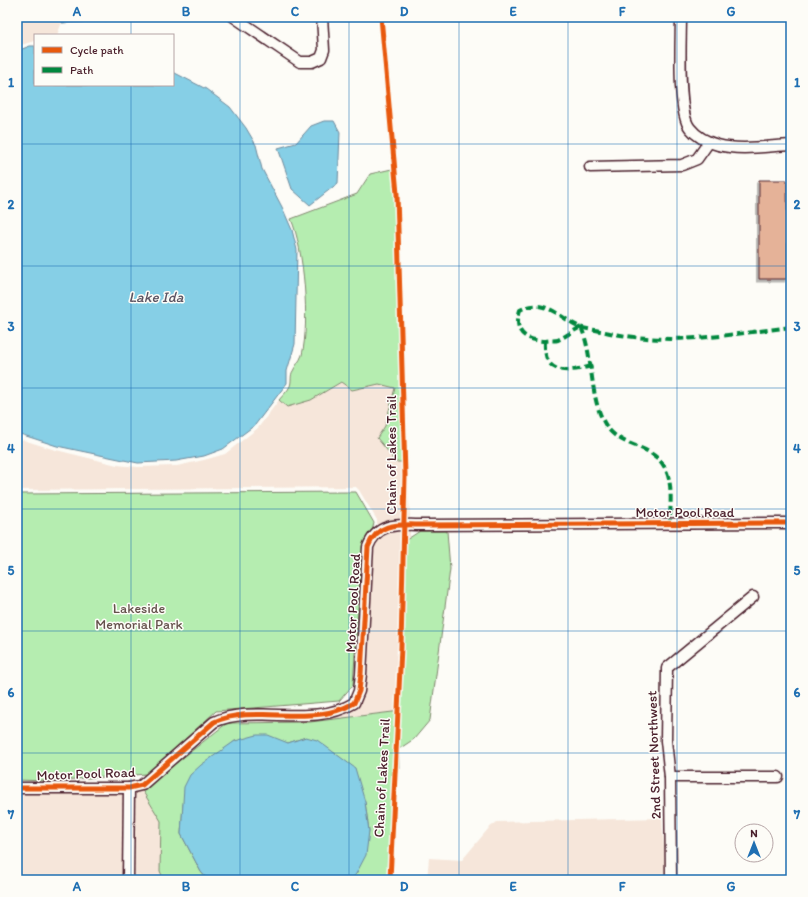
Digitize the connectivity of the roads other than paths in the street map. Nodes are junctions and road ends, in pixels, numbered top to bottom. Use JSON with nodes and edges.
{"nodes":[{"id":1,"x":234,"y":17,"type":"edge"},
{"id":2,"x":322,"y":17,"type":"edge"},
{"id":3,"x":681,"y":17,"type":"edge"},
{"id":4,"x":709,"y":142,"type":"junction"},
{"id":5,"x":791,"y":145,"type":"edge"},
{"id":6,"x":590,"y":167,"type":"dead end"},
{"id":7,"x":791,"y":524,"type":"edge"},
{"id":8,"x":753,"y":597,"type":"dead end"},
{"id":9,"x":670,"y":777,"type":"junction"},
{"id":10,"x":778,"y":777,"type":"dead end"},
{"id":11,"x":17,"y":788,"type":"edge"},
{"id":12,"x":129,"y":788,"type":"junction"},
{"id":13,"x":128,"y":880,"type":"edge"},
{"id":14,"x":671,"y":880,"type":"edge"}],
"edges":[{"from":1,"to":2,"type":"street"},
{"from":3,"to":4,"type":"street"},
{"from":4,"to":5,"type":"street"},
{"from":4,"to":6,"type":"street"},
{"from":7,"to":12,"type":"street","name":"Motor Pool Road"},
{"from":8,"to":9,"type":"street","name":"2nd Street Northwest"},
{"from":9,"to":10,"type":"street"},
{"from":9,"to":14,"type":"street","name":"2nd Street Northwest"},
{"from":11,"to":12,"type":"street","name":"Motor Pool Road"},
{"from":12,"to":13,"type":"street"}]}
